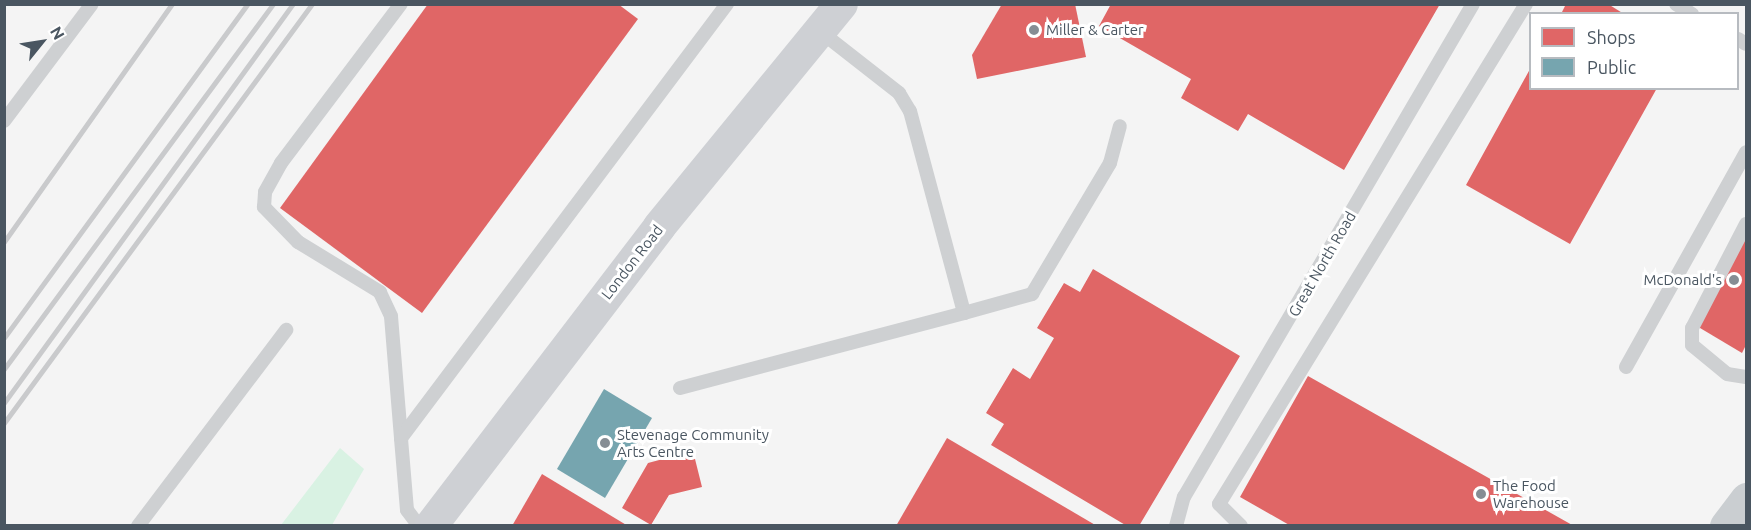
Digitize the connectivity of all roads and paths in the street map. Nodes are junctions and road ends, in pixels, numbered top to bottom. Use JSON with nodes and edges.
{"nodes":[{"id":1,"x":92,"y":4,"type":"edge"},
{"id":2,"x":401,"y":4,"type":"edge"},
{"id":3,"x":727,"y":4,"type":"edge"},
{"id":4,"x":841,"y":4,"type":"edge"},
{"id":5,"x":1473,"y":4,"type":"edge"},
{"id":6,"x":1526,"y":4,"type":"edge"},
{"id":7,"x":1676,"y":4,"type":"edge"},
{"id":8,"x":1689,"y":12,"type":"edge"},
{"id":9,"x":821,"y":32,"type":"junction"},
{"id":10,"x":4,"y":121,"type":"edge"},
{"id":11,"x":1120,"y":126,"type":"dead end"},
{"id":12,"x":1746,"y":152,"type":"edge"},
{"id":13,"x":1746,"y":224,"type":"edge"},
{"id":14,"x":964,"y":313,"type":"junction"},
{"id":15,"x":286,"y":330,"type":"dead end"},
{"id":16,"x":1626,"y":367,"type":"dead end"},
{"id":17,"x":1746,"y":377,"type":"edge"},
{"id":18,"x":680,"y":388,"type":"dead end"},
{"id":19,"x":401,"y":438,"type":"junction"},
{"id":20,"x":1746,"y":499,"type":"edge"},
{"id":21,"x":138,"y":525,"type":"edge"},
{"id":22,"x":419,"y":525,"type":"edge"},
{"id":23,"x":430,"y":525,"type":"edge"},
{"id":24,"x":1176,"y":525,"type":"edge"},
{"id":25,"x":1241,"y":525,"type":"edge"},
{"id":26,"x":1726,"y":525,"type":"edge"}],
"edges":[{"from":1,"to":10,"type":"lane"},
{"from":2,"to":19,"type":"lane"},
{"from":3,"to":19,"type":"lane"},
{"from":4,"to":9,"type":"main road","name":"London Road"},
{"from":5,"to":24,"type":"lane","name":"Great North Road"},
{"from":6,"to":25,"type":"lane"},
{"from":7,"to":8,"type":"lane"},
{"from":9,"to":14,"type":"lane"},
{"from":9,"to":23,"type":"main road","name":"London Road"},
{"from":11,"to":14,"type":"lane"},
{"from":12,"to":16,"type":"lane"},
{"from":13,"to":17,"type":"lane"},
{"from":14,"to":18,"type":"lane"},
{"from":15,"to":21,"type":"lane"},
{"from":19,"to":22,"type":"lane"},
{"from":20,"to":26,"type":"main road"}]}
